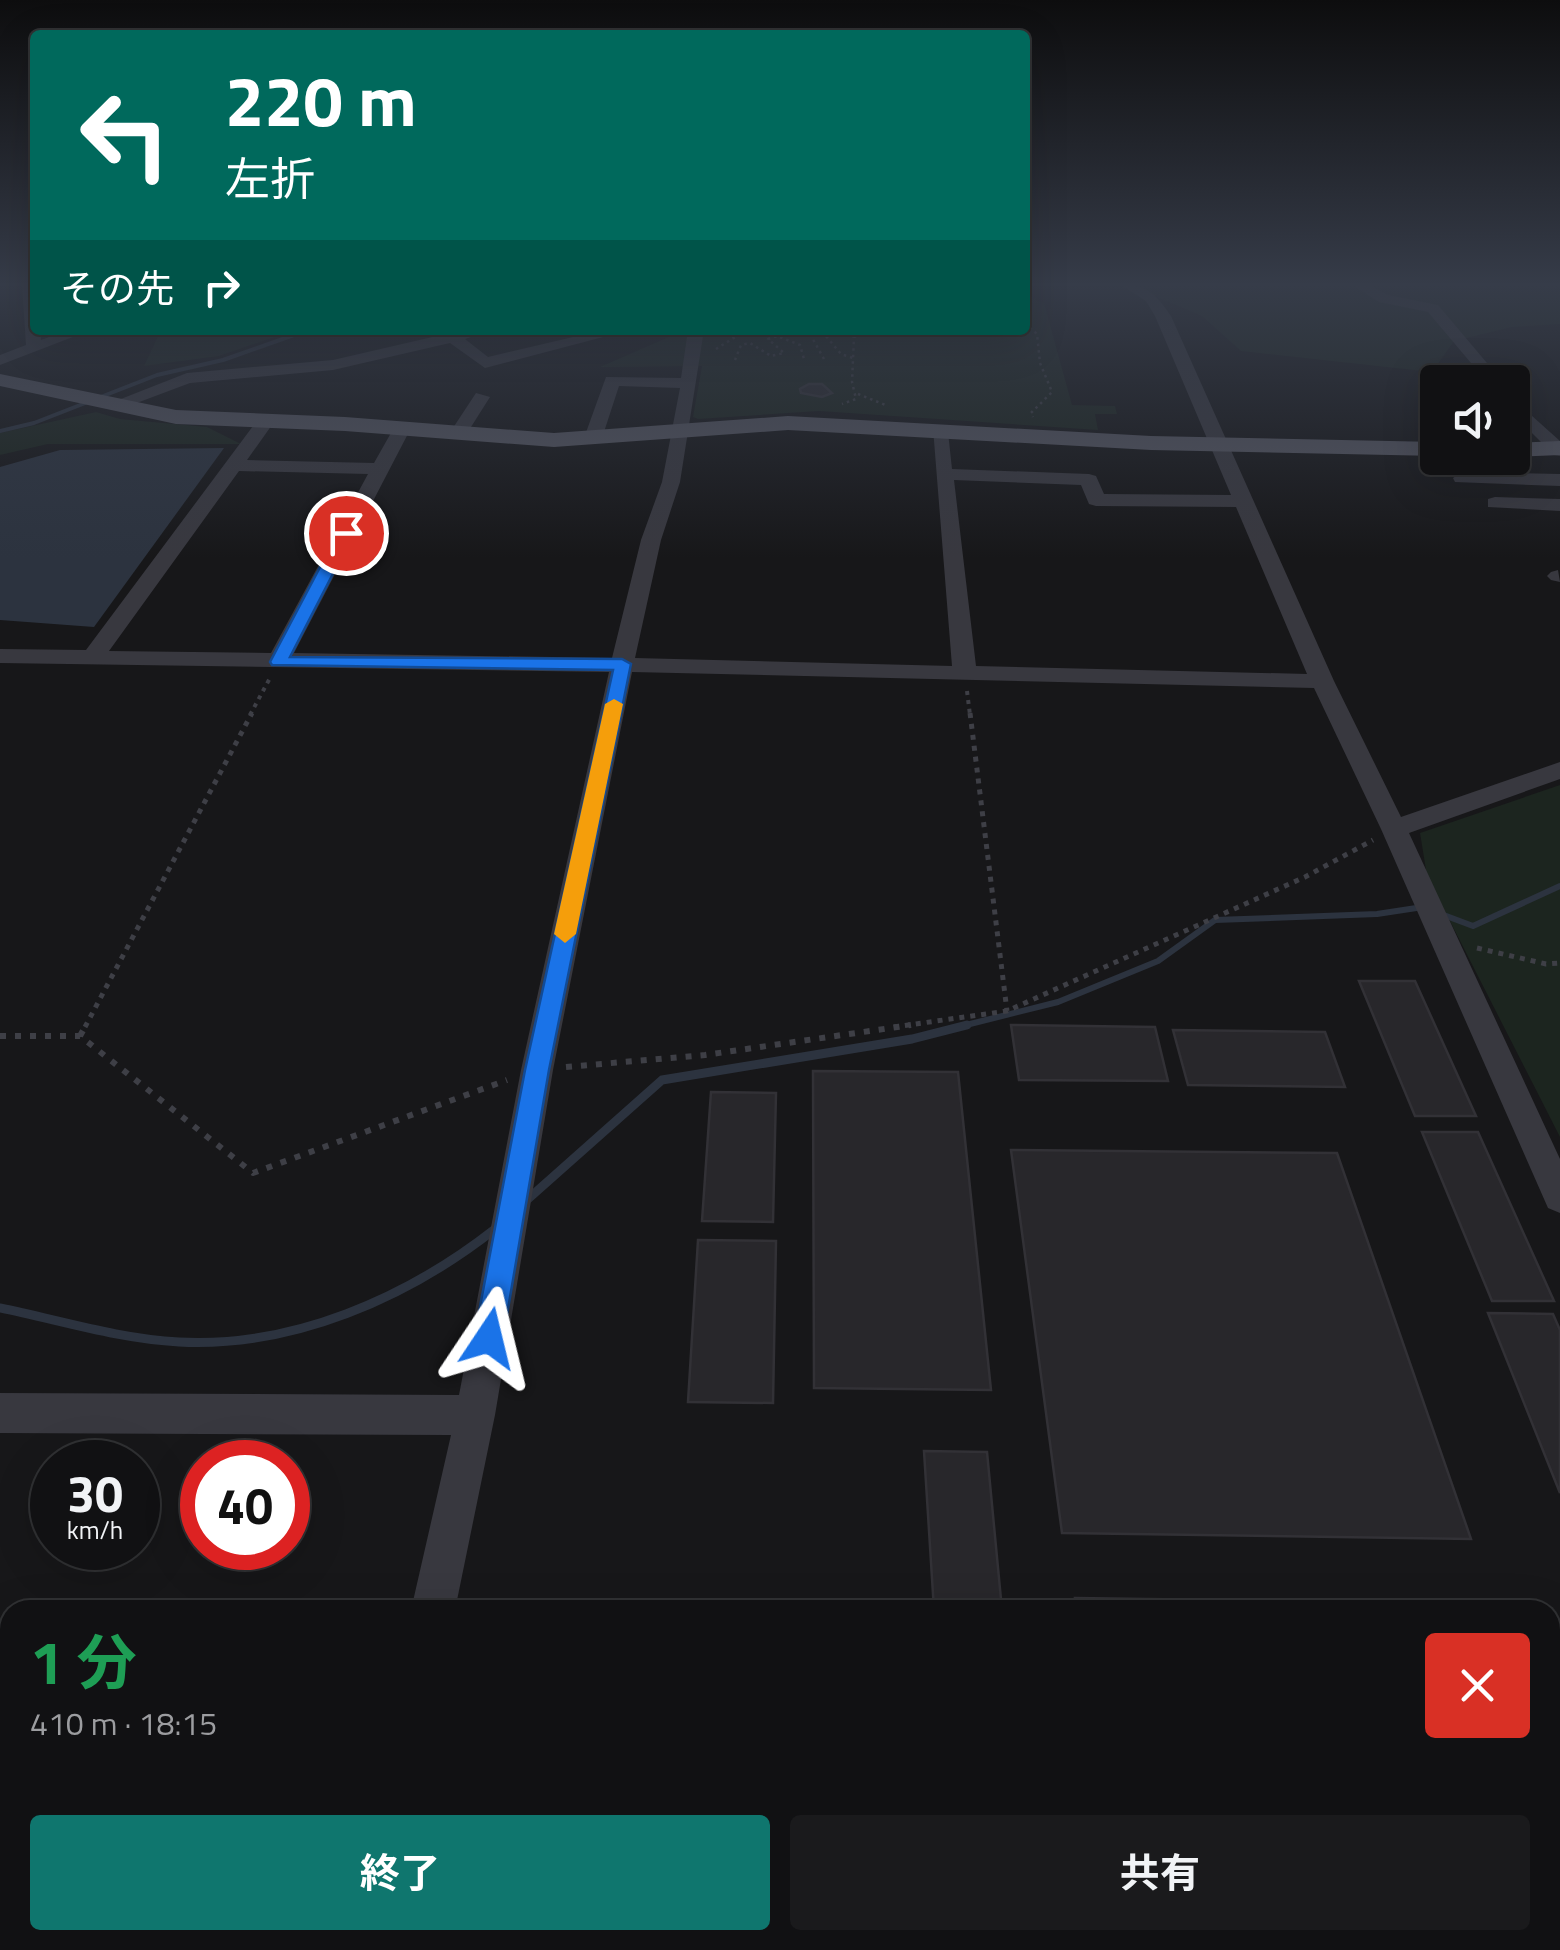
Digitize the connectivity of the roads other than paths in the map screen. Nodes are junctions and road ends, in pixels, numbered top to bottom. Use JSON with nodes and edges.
{"nodes":[{"id":1,"x":209,"y":376,"type":"edge"},
{"id":2,"x":691,"y":376,"type":"edge"},
{"id":3,"x":1190,"y":376,"type":"edge"},
{"id":4,"x":0,"y":380,"type":"edge"},
{"id":5,"x":690,"y":383,"type":"junction"},
{"id":6,"x":482,"y":397,"type":"dead end"},
{"id":7,"x":107,"y":405,"type":"junction"},
{"id":8,"x":1530,"y":421,"type":"edge"},
{"id":9,"x":265,"y":422,"type":"junction"},
{"id":10,"x":402,"y":428,"type":"junction"},
{"id":11,"x":682,"y":432,"type":"junction"},
{"id":12,"x":940,"y":432,"type":"junction"},
{"id":13,"x":458,"y":434,"type":"junction"},
{"id":14,"x":592,"y":438,"type":"junction"},
{"id":15,"x":1216,"y":444,"type":"junction"},
{"id":16,"x":1559,"y":449,"type":"edge"},
{"id":17,"x":1420,"y":450,"type":"edge"},
{"id":18,"x":1530,"y":450,"type":"edge"},
{"id":19,"x":233,"y":466,"type":"junction"},
{"id":20,"x":380,"y":469,"type":"junction"},
{"id":21,"x":944,"y":474,"type":"junction"},
{"id":22,"x":1462,"y":478,"type":"dead end"},
{"id":23,"x":1560,"y":480,"type":"edge"},
{"id":24,"x":1242,"y":501,"type":"junction"},
{"id":25,"x":1495,"y":503,"type":"dead end"},
{"id":26,"x":1560,"y":504,"type":"edge"},
{"id":27,"x":0,"y":656,"type":"edge"},
{"id":28,"x":92,"y":658,"type":"junction"},
{"id":29,"x":278,"y":662,"type":"junction"},
{"id":30,"x":622,"y":664,"type":"junction"},
{"id":31,"x":965,"y":676,"type":"junction"},
{"id":32,"x":1322,"y":681,"type":"junction"},
{"id":33,"x":1560,"y":770,"type":"edge"},
{"id":34,"x":1394,"y":830,"type":"junction"},
{"id":35,"x":1560,"y":1197,"type":"edge"},
{"id":36,"x":0,"y":1413,"type":"edge"},
{"id":37,"x":475,"y":1415,"type":"junction"},
{"id":38,"x":435,"y":1600,"type":"edge"}],
"edges":[{"from":1,"to":7,"type":"street"},
{"from":2,"to":5,"type":"street"},
{"from":3,"to":15,"type":"street"},
{"from":4,"to":7,"type":"main road"},
{"from":5,"to":11,"type":"street"},
{"from":5,"to":14,"type":"street"},
{"from":6,"to":13,"type":"street"},
{"from":7,"to":9,"type":"main road"},
{"from":8,"to":16,"type":"street"},
{"from":9,"to":10,"type":"main road"},
{"from":9,"to":19,"type":"street"},
{"from":10,"to":13,"type":"main road"},
{"from":10,"to":20,"type":"street"},
{"from":11,"to":12,"type":"main road"},
{"from":11,"to":14,"type":"main road"},
{"from":11,"to":30,"type":"street"},
{"from":12,"to":15,"type":"main road"},
{"from":12,"to":21,"type":"street"},
{"from":13,"to":14,"type":"main road"},
{"from":15,"to":17,"type":"main road"},
{"from":15,"to":24,"type":"street"},
{"from":16,"to":18,"type":"main road"},
{"from":19,"to":20,"type":"street"},
{"from":19,"to":28,"type":"street"},
{"from":20,"to":29,"type":"street"},
{"from":21,"to":24,"type":"street"},
{"from":21,"to":31,"type":"street"},
{"from":22,"to":23,"type":"street"},
{"from":24,"to":32,"type":"street"},
{"from":25,"to":26,"type":"street"},
{"from":27,"to":28,"type":"street"},
{"from":28,"to":29,"type":"street"},
{"from":29,"to":30,"type":"street"},
{"from":30,"to":31,"type":"street"},
{"from":30,"to":37,"type":"street"},
{"from":31,"to":32,"type":"street"},
{"from":32,"to":34,"type":"street"},
{"from":33,"to":34,"type":"street"},
{"from":34,"to":35,"type":"street"},
{"from":36,"to":37,"type":"street"},
{"from":37,"to":38,"type":"street"}]}
